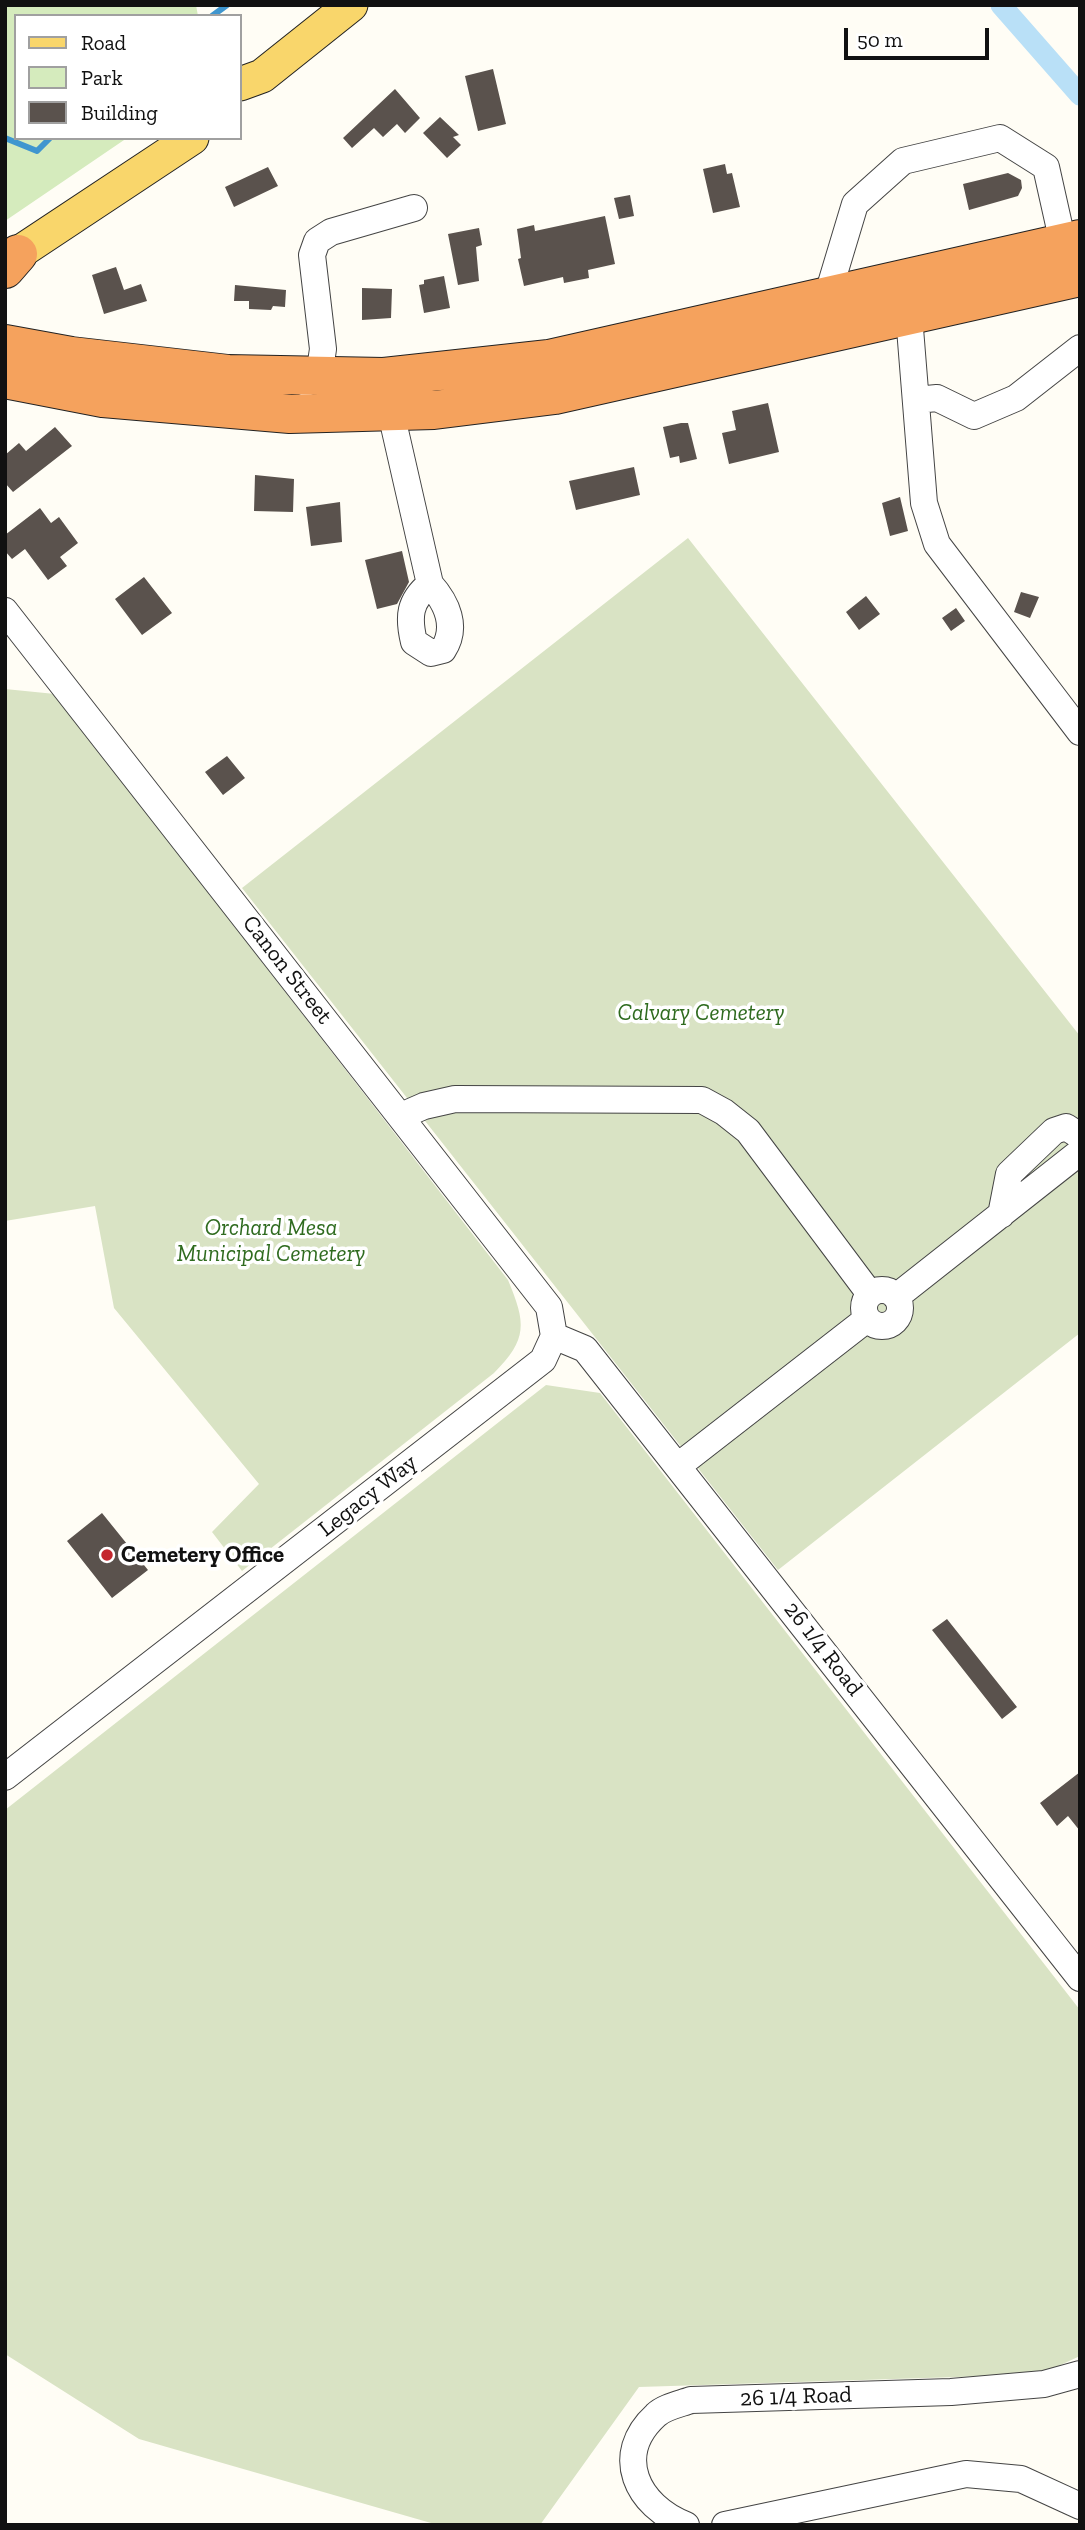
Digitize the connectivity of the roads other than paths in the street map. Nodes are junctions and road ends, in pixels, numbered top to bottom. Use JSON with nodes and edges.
{"nodes":[{"id":1,"x":351,"y":5,"type":"edge"},
{"id":2,"x":251,"y":80,"type":"edge"},
{"id":3,"x":242,"y":105,"type":"edge"},
{"id":4,"x":155,"y":140,"type":"edge"},
{"id":5,"x":189,"y":140,"type":"edge"},
{"id":6,"x":414,"y":208,"type":"dead end"},
{"id":7,"x":1071,"y":241,"type":"edge"},
{"id":8,"x":8,"y":257,"type":"edge"},
{"id":9,"x":948,"y":269,"type":"junction"},
{"id":10,"x":1080,"y":277,"type":"edge"},
{"id":11,"x":831,"y":315,"type":"junction"},
{"id":12,"x":909,"y":316,"type":"junction"},
{"id":13,"x":12,"y":342,"type":"edge"},
{"id":14,"x":1080,"y":348,"type":"edge"},
{"id":15,"x":318,"y":376,"type":"junction"},
{"id":16,"x":552,"y":377,"type":"junction"},
{"id":17,"x":5,"y":379,"type":"edge"},
{"id":18,"x":916,"y":400,"type":"junction"},
{"id":19,"x":256,"y":411,"type":"junction"},
{"id":20,"x":391,"y":413,"type":"junction"},
{"id":21,"x":430,"y":584,"type":"dead end"},
{"id":22,"x":5,"y":611,"type":"edge"},
{"id":23,"x":1080,"y":732,"type":"edge"},
{"id":24,"x":401,"y":1116,"type":"junction"},
{"id":25,"x":1080,"y":1136,"type":"edge"},
{"id":26,"x":1080,"y":1152,"type":"edge"},
{"id":27,"x":1001,"y":1215,"type":"junction"},
{"id":28,"x":868,"y":1307,"type":"junction"},
{"id":29,"x":554,"y":1336,"type":"junction"},
{"id":30,"x":678,"y":1466,"type":"junction"},
{"id":31,"x":5,"y":1777,"type":"edge"},
{"id":32,"x":1080,"y":1978,"type":"edge"},
{"id":33,"x":1080,"y":2374,"type":"edge"},
{"id":34,"x":1080,"y":2506,"type":"edge"},
{"id":35,"x":686,"y":2525,"type":"edge"},
{"id":36,"x":725,"y":2525,"type":"edge"}],
"edges":[{"from":1,"to":2,"type":"main road"},
{"from":2,"to":3,"type":"main road"},
{"from":4,"to":8,"type":"main road"},
{"from":5,"to":8,"type":"main road"},
{"from":6,"to":15,"type":"street"},
{"from":7,"to":9,"type":"highway"},
{"from":7,"to":11,"type":"street"},
{"from":9,"to":11,"type":"highway"},
{"from":9,"to":12,"type":"street"},
{"from":10,"to":12,"type":"highway"},
{"from":11,"to":12,"type":"highway"},
{"from":11,"to":16,"type":"highway"},
{"from":12,"to":18,"type":"street"},
{"from":13,"to":15,"type":"highway"},
{"from":14,"to":18,"type":"street"},
{"from":15,"to":16,"type":"highway"},
{"from":15,"to":19,"type":"street"},
{"from":16,"to":20,"type":"highway"},
{"from":17,"to":19,"type":"highway"},
{"from":18,"to":23,"type":"street"},
{"from":19,"to":20,"type":"highway"},
{"from":20,"to":21,"type":"street"},
{"from":22,"to":24,"type":"street","name":"Canon Street"},
{"from":24,"to":28,"type":"street"},
{"from":24,"to":29,"type":"street","name":"Canon Street"},
{"from":25,"to":27,"type":"street"},
{"from":26,"to":27,"type":"street"},
{"from":27,"to":28,"type":"street"},
{"from":28,"to":30,"type":"street"},
{"from":29,"to":30,"type":"street","name":"26 1/4 Road"},
{"from":29,"to":31,"type":"street","name":"Legacy Way"},
{"from":30,"to":32,"type":"street","name":"26 1/4 Road"},
{"from":33,"to":35,"type":"street","name":"26 1/4 Road"},
{"from":34,"to":36,"type":"street"}]}
